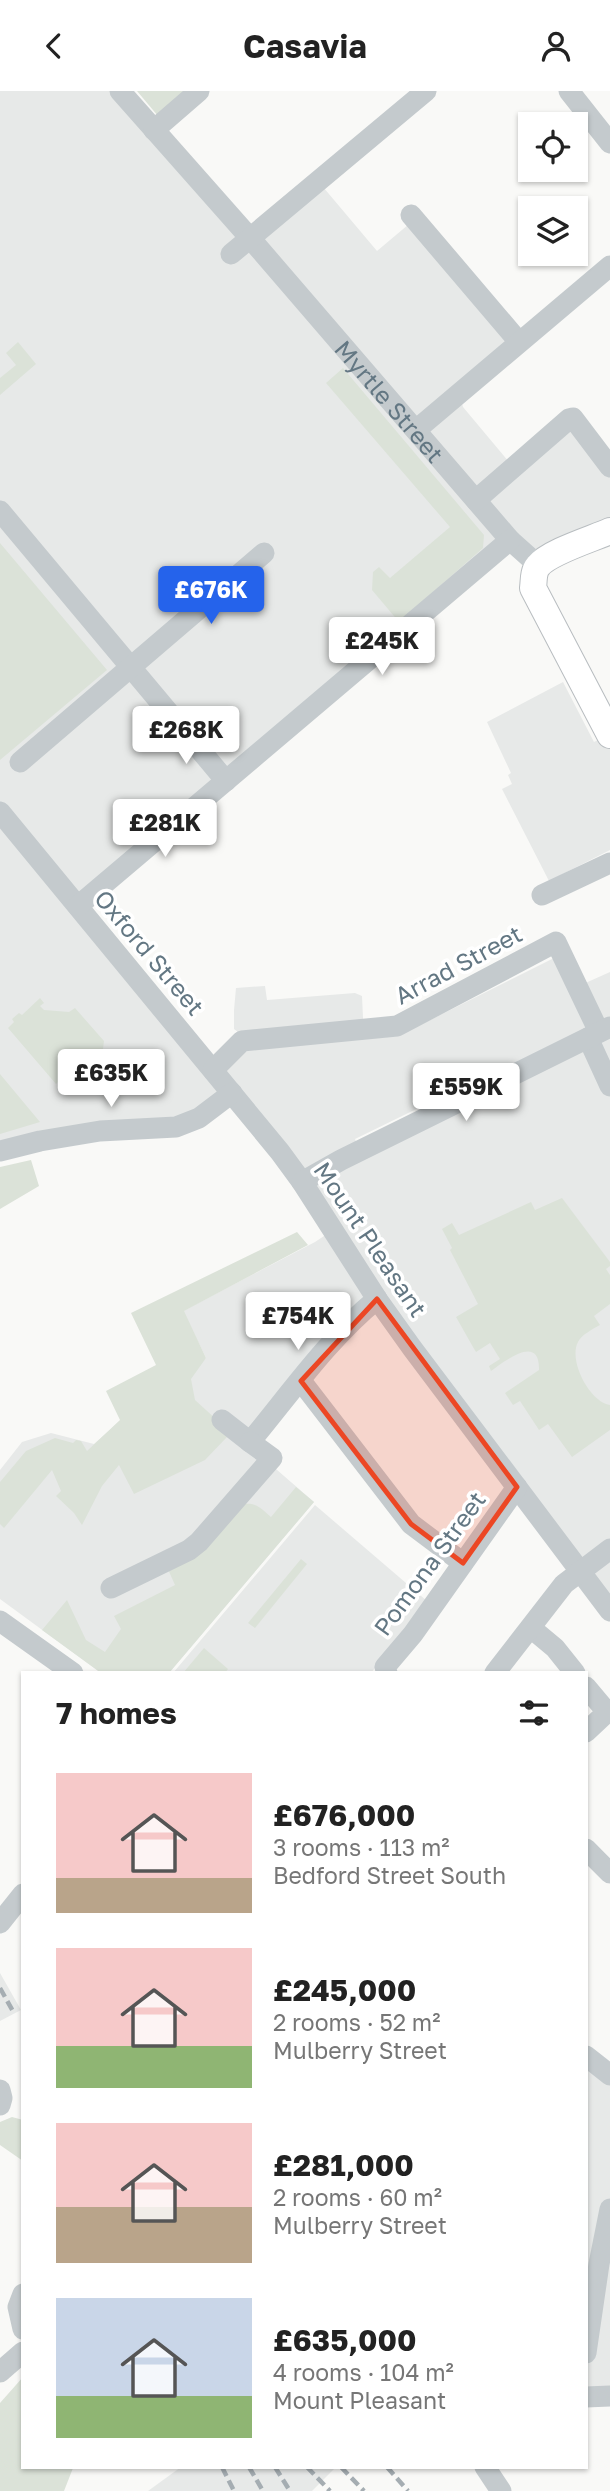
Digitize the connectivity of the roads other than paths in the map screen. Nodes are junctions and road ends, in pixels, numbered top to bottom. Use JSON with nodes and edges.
{"nodes":[{"id":1,"x":120,"y":91,"type":"edge"},
{"id":2,"x":200,"y":91,"type":"edge"},
{"id":3,"x":426,"y":91,"type":"edge"},
{"id":4,"x":569,"y":91,"type":"edge"},
{"id":5,"x":154,"y":130,"type":"junction"},
{"id":6,"x":610,"y":143,"type":"edge"},
{"id":7,"x":411,"y":215,"type":"dead end"},
{"id":8,"x":250,"y":238,"type":"junction"},
{"id":9,"x":231,"y":254,"type":"dead end"},
{"id":10,"x":610,"y":266,"type":"edge"},
{"id":11,"x":519,"y":342,"type":"junction"},
{"id":12,"x":416,"y":430,"type":"junction"},
{"id":13,"x":610,"y":467,"type":"edge"},
{"id":14,"x":476,"y":500,"type":"junction"},
{"id":15,"x":0,"y":511,"type":"edge"},
{"id":16,"x":610,"y":531,"type":"edge"},
{"id":17,"x":510,"y":540,"type":"junction"},
{"id":18,"x":264,"y":553,"type":"dead end"},
{"id":19,"x":538,"y":565,"type":"junction"},
{"id":20,"x":130,"y":667,"type":"junction"},
{"id":21,"x":610,"y":735,"type":"edge"},
{"id":22,"x":20,"y":762,"type":"dead end"},
{"id":23,"x":226,"y":781,"type":"junction"},
{"id":24,"x":0,"y":812,"type":"edge"},
{"id":25,"x":610,"y":863,"type":"edge"},
{"id":26,"x":542,"y":894,"type":"dead end"},
{"id":27,"x":78,"y":906,"type":"junction"},
{"id":28,"x":599,"y":1032,"type":"edge"},
{"id":29,"x":213,"y":1070,"type":"junction"},
{"id":30,"x":610,"y":1086,"type":"edge"},
{"id":31,"x":232,"y":1093,"type":"junction"},
{"id":32,"x":0,"y":1151,"type":"edge"},
{"id":33,"x":302,"y":1182,"type":"junction"},
{"id":34,"x":377,"y":1299,"type":"junction"},
{"id":35,"x":301,"y":1381,"type":"junction"},
{"id":36,"x":222,"y":1420,"type":"dead end"},
{"id":37,"x":250,"y":1442,"type":"junction"},
{"id":38,"x":517,"y":1487,"type":"junction"},
{"id":39,"x":610,"y":1549,"type":"edge"},
{"id":40,"x":463,"y":1563,"type":"junction"},
{"id":41,"x":580,"y":1571,"type":"junction"},
{"id":42,"x":111,"y":1588,"type":"dead end"},
{"id":43,"x":610,"y":1611,"type":"edge"},
{"id":44,"x":0,"y":1621,"type":"edge"},
{"id":45,"x":531,"y":1628,"type":"junction"},
{"id":46,"x":70,"y":1671,"type":"edge"},
{"id":47,"x":386,"y":1671,"type":"edge"},
{"id":48,"x":497,"y":1671,"type":"edge"},
{"id":49,"x":573,"y":1671,"type":"edge"},
{"id":50,"x":588,"y":1689,"type":"edge"},
{"id":51,"x":608,"y":1714,"type":"edge"},
{"id":52,"x":588,"y":1731,"type":"edge"},
{"id":53,"x":588,"y":1851,"type":"edge"},
{"id":54,"x":610,"y":1873,"type":"edge"},
{"id":55,"x":21,"y":1896,"type":"edge"},
{"id":56,"x":0,"y":1923,"type":"edge"},
{"id":57,"x":588,"y":2058,"type":"edge"},
{"id":58,"x":610,"y":2075,"type":"edge"},
{"id":59,"x":0,"y":2090,"type":"edge"},
{"id":60,"x":0,"y":2105,"type":"edge"},
{"id":61,"x":610,"y":2209,"type":"edge"},
{"id":62,"x":13,"y":2302,"type":"edge"},
{"id":63,"x":21,"y":2324,"type":"edge"},
{"id":64,"x":588,"y":2339,"type":"edge"},
{"id":65,"x":21,"y":2354,"type":"edge"},
{"id":66,"x":0,"y":2372,"type":"edge"},
{"id":67,"x":610,"y":2396,"type":"edge"},
{"id":68,"x":588,"y":2397,"type":"edge"},
{"id":69,"x":486,"y":2469,"type":"edge"},
{"id":70,"x":501,"y":2491,"type":"edge"}],
"edges":[{"from":1,"to":5,"type":"street","name":"Myrtle Street"},
{"from":2,"to":5,"type":"street"},
{"from":3,"to":8,"type":"street"},
{"from":4,"to":6,"type":"street"},
{"from":5,"to":8,"type":"street","name":"Myrtle Street"},
{"from":7,"to":11,"type":"street"},
{"from":8,"to":9,"type":"street"},
{"from":8,"to":12,"type":"street","name":"Myrtle Street"},
{"from":10,"to":11,"type":"street"},
{"from":11,"to":12,"type":"street"},
{"from":12,"to":14,"type":"street","name":"Myrtle Street"},
{"from":13,"to":14,"type":"street"},
{"from":14,"to":17,"type":"street","name":"Myrtle Street"},
{"from":15,"to":20,"type":"street"},
{"from":16,"to":19,"type":"main road"},
{"from":17,"to":19,"type":"street","name":"Myrtle Street"},
{"from":17,"to":23,"type":"street"},
{"from":18,"to":20,"type":"street"},
{"from":19,"to":21,"type":"main road"},
{"from":20,"to":22,"type":"street"},
{"from":20,"to":23,"type":"street"},
{"from":23,"to":27,"type":"street"},
{"from":24,"to":27,"type":"street","name":"Oxford Street"},
{"from":25,"to":26,"type":"street"},
{"from":27,"to":29,"type":"street","name":"Oxford Street"},
{"from":28,"to":29,"type":"street","name":"Arrad Street"},
{"from":28,"to":30,"type":"street"},
{"from":28,"to":33,"type":"street"},
{"from":29,"to":31,"type":"street","name":"Oxford Street"},
{"from":31,"to":32,"type":"street"},
{"from":31,"to":33,"type":"street","name":"Mount Pleasant"},
{"from":33,"to":34,"type":"street","name":"Mount Pleasant"},
{"from":34,"to":35,"type":"street"},
{"from":34,"to":38,"type":"street","name":"Mount Pleasant"},
{"from":35,"to":37,"type":"street"},
{"from":35,"to":40,"type":"street"},
{"from":36,"to":37,"type":"street"},
{"from":37,"to":42,"type":"street"},
{"from":38,"to":40,"type":"street","name":"Pomona Street"},
{"from":38,"to":41,"type":"street","name":"Mount Pleasant"},
{"from":39,"to":41,"type":"street"},
{"from":40,"to":47,"type":"street","name":"Pomona Street"},
{"from":41,"to":43,"type":"street","name":"Mount Pleasant"},
{"from":41,"to":45,"type":"street"},
{"from":44,"to":46,"type":"street"},
{"from":45,"to":48,"type":"street"},
{"from":45,"to":49,"type":"street"},
{"from":50,"to":51,"type":"street"},
{"from":51,"to":52,"type":"street"},
{"from":53,"to":54,"type":"street"},
{"from":55,"to":56,"type":"street"},
{"from":57,"to":58,"type":"street"},
{"from":59,"to":60,"type":"street"},
{"from":61,"to":64,"type":"street"},
{"from":62,"to":63,"type":"street"},
{"from":65,"to":66,"type":"street"},
{"from":67,"to":68,"type":"street"},
{"from":69,"to":70,"type":"street"}]}
